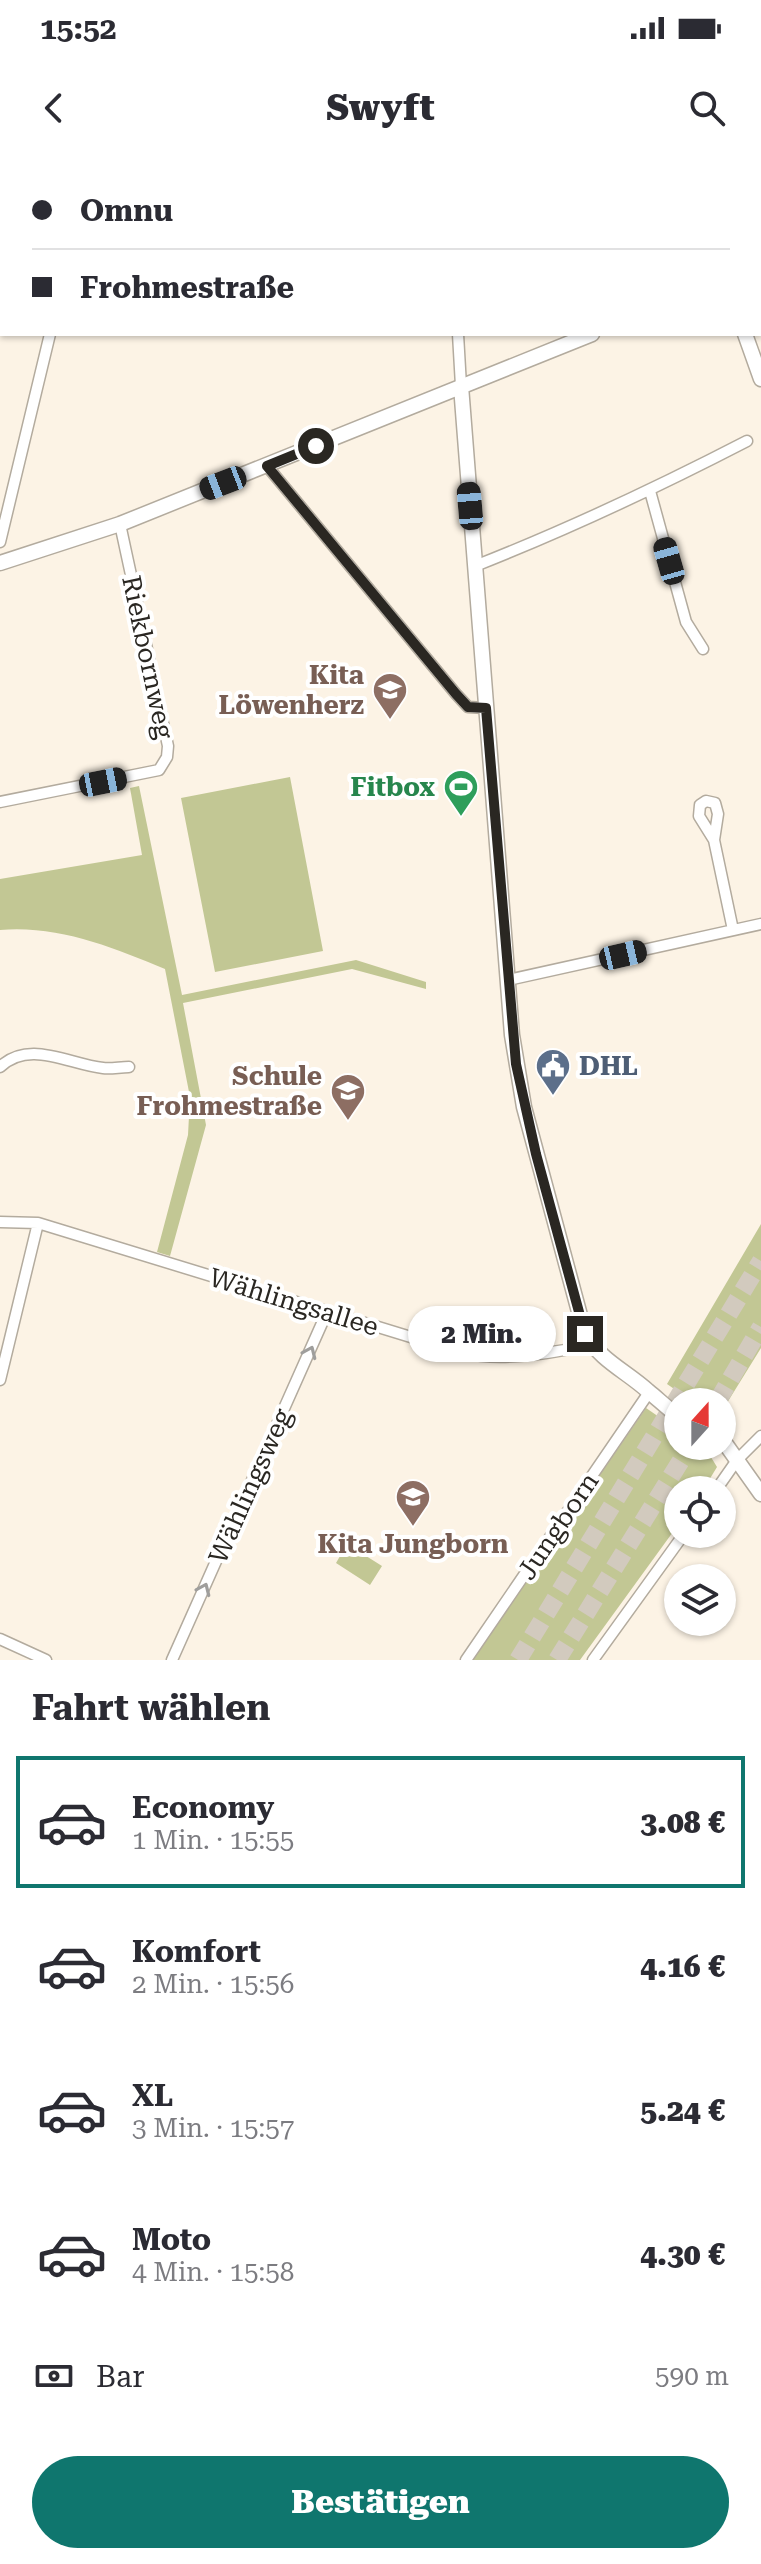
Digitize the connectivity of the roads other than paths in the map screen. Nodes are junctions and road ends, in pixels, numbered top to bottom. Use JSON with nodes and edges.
{"nodes":[{"id":1,"x":50,"y":336,"type":"edge"},
{"id":2,"x":458,"y":336,"type":"edge"},
{"id":3,"x":587,"y":336,"type":"edge"},
{"id":4,"x":746,"y":336,"type":"edge"},
{"id":5,"x":761,"y":379,"type":"edge"},
{"id":6,"x":461,"y":386,"type":"junction"},
{"id":7,"x":747,"y":441,"type":"dead end"},
{"id":8,"x":267,"y":466,"type":"junction"},
{"id":9,"x":650,"y":491,"type":"junction"},
{"id":10,"x":120,"y":524,"type":"junction"},
{"id":11,"x":0,"y":542,"type":"edge"},
{"id":12,"x":0,"y":563,"type":"edge"},
{"id":13,"x":475,"y":566,"type":"junction"},
{"id":14,"x":703,"y":649,"type":"dead end"},
{"id":15,"x":486,"y":708,"type":"junction"},
{"id":16,"x":0,"y":802,"type":"edge"},
{"id":17,"x":714,"y":840,"type":"dead end"},
{"id":18,"x":761,"y":924,"type":"edge"},
{"id":19,"x":733,"y":930,"type":"junction"},
{"id":20,"x":508,"y":980,"type":"junction"},
{"id":21,"x":0,"y":1067,"type":"edge"},
{"id":22,"x":129,"y":1067,"type":"dead end"},
{"id":23,"x":0,"y":1222,"type":"edge"},
{"id":24,"x":38,"y":1223,"type":"junction"},
{"id":25,"x":327,"y":1312,"type":"junction"},
{"id":26,"x":591,"y":1345,"type":"junction"},
{"id":27,"x":0,"y":1380,"type":"edge"},
{"id":28,"x":650,"y":1391,"type":"junction"},
{"id":29,"x":664,"y":1398,"type":"edge"},
{"id":30,"x":664,"y":1406,"type":"edge"},
{"id":31,"x":761,"y":1436,"type":"edge"},
{"id":32,"x":737,"y":1460,"type":"junction"},
{"id":33,"x":726,"y":1476,"type":"edge"},
{"id":34,"x":761,"y":1494,"type":"edge"},
{"id":35,"x":674,"y":1548,"type":"edge"},
{"id":36,"x":0,"y":1639,"type":"edge"},
{"id":37,"x":46,"y":1660,"type":"edge"},
{"id":38,"x":172,"y":1660,"type":"edge"},
{"id":39,"x":466,"y":1660,"type":"edge"},
{"id":40,"x":593,"y":1660,"type":"edge"}],
"edges":[{"from":1,"to":11,"type":"street"},
{"from":2,"to":6,"type":"street"},
{"from":3,"to":6,"type":"street"},
{"from":4,"to":5,"type":"street"},
{"from":6,"to":8,"type":"street"},
{"from":6,"to":13,"type":"street"},
{"from":7,"to":9,"type":"street"},
{"from":8,"to":10,"type":"street"},
{"from":8,"to":15,"type":"street"},
{"from":9,"to":13,"type":"street"},
{"from":9,"to":14,"type":"street"},
{"from":10,"to":12,"type":"street"},
{"from":10,"to":16,"type":"street","name":"Riekbornweg"},
{"from":13,"to":15,"type":"street"},
{"from":15,"to":20,"type":"street"},
{"from":17,"to":19,"type":"street"},
{"from":18,"to":19,"type":"street"},
{"from":19,"to":20,"type":"street"},
{"from":20,"to":26,"type":"street"},
{"from":21,"to":22,"type":"street"},
{"from":23,"to":24,"type":"street","name":"Wählingsallee"},
{"from":24,"to":25,"type":"street","name":"Wählingsallee"},
{"from":24,"to":27,"type":"street"},
{"from":25,"to":26,"type":"street","name":"Wählingsallee"},
{"from":38,"to":25,"type":"street","name":"Wählingsweg","one_way":true},
{"from":26,"to":28,"type":"street"},
{"from":28,"to":29,"type":"street"},
{"from":28,"to":30,"type":"street"},
{"from":28,"to":39,"type":"street","name":"Jungborn"},
{"from":31,"to":32,"type":"street"},
{"from":32,"to":33,"type":"street"},
{"from":32,"to":34,"type":"street"},
{"from":35,"to":40,"type":"street"},
{"from":36,"to":37,"type":"street"}]}
